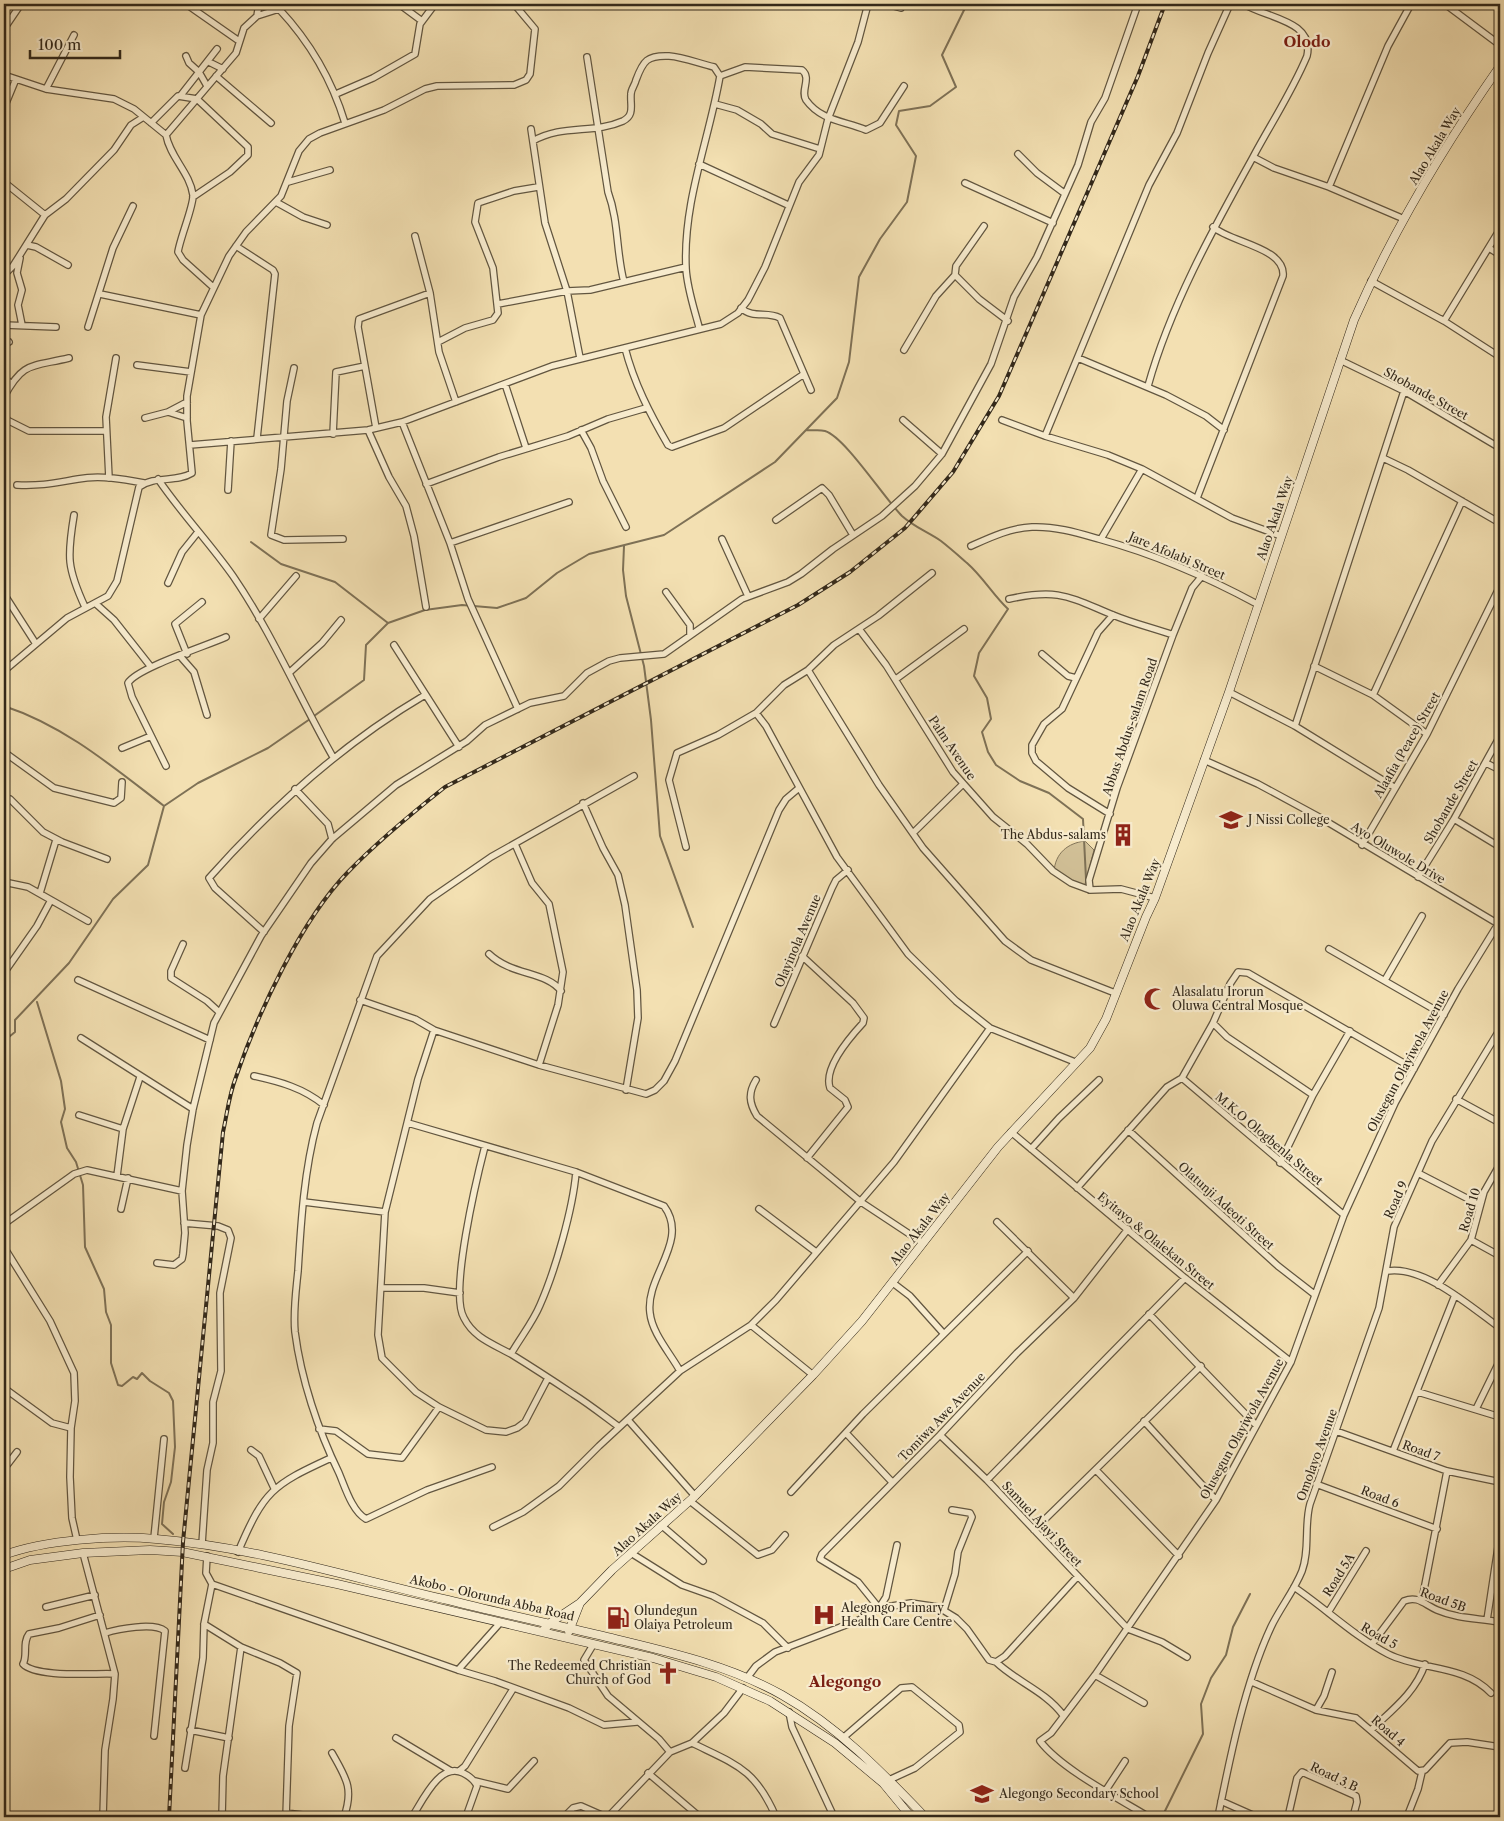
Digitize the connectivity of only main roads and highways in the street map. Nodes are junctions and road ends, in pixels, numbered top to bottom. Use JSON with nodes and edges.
{"nodes":[{"id":1,"x":1500,"y":66,"type":"edge"},
{"id":2,"x":192,"y":1543,"type":"junction"},
{"id":3,"x":190,"y":1553,"type":"junction"},
{"id":4,"x":4,"y":1555,"type":"edge"},
{"id":5,"x":4,"y":1569,"type":"edge"},
{"id":6,"x":580,"y":1603,"type":"junction"},
{"id":7,"x":550,"y":1623,"type":"junction"},
{"id":8,"x":572,"y":1628,"type":"junction"},
{"id":9,"x":542,"y":1632,"type":"junction"},
{"id":10,"x":565,"y":1637,"type":"junction"},
{"id":11,"x":911,"y":1817,"type":"edge"},
{"id":12,"x":925,"y":1817,"type":"edge"}],
"edges":[{"from":1,"to":6,"type":"main road","name":"Alao Akala Way"},
{"from":2,"to":3,"type":"main road"},
{"from":2,"to":4,"type":"main road","name":"Akobo - Olorunda Abba Road"},
{"from":2,"to":7,"type":"main road","name":"Akobo - Olorunda Abba Road"},
{"from":3,"to":5,"type":"main road","name":"Akobo - Olorunda Abba Road"},
{"from":3,"to":9,"type":"main road","name":"Akobo - Olorunda Abba Road"},
{"from":6,"to":7,"type":"main road","name":"Alao Akala Way"},
{"from":6,"to":8,"type":"main road","name":"Alao Akala Way"},
{"from":7,"to":8,"type":"main road","name":"Akobo - Olorunda Abba Road"},
{"from":7,"to":9,"type":"main road","name":"Alao Akala Way"},
{"from":8,"to":10,"type":"main road","name":"Alao Akala Way"},
{"from":8,"to":12,"type":"main road","name":"Akobo - Olorunda Abba Road"},
{"from":9,"to":10,"type":"main road","name":"Akobo - Olorunda Abba Road"},
{"from":10,"to":11,"type":"main road","name":"Akobo - Olorunda Abba Road"}]}
